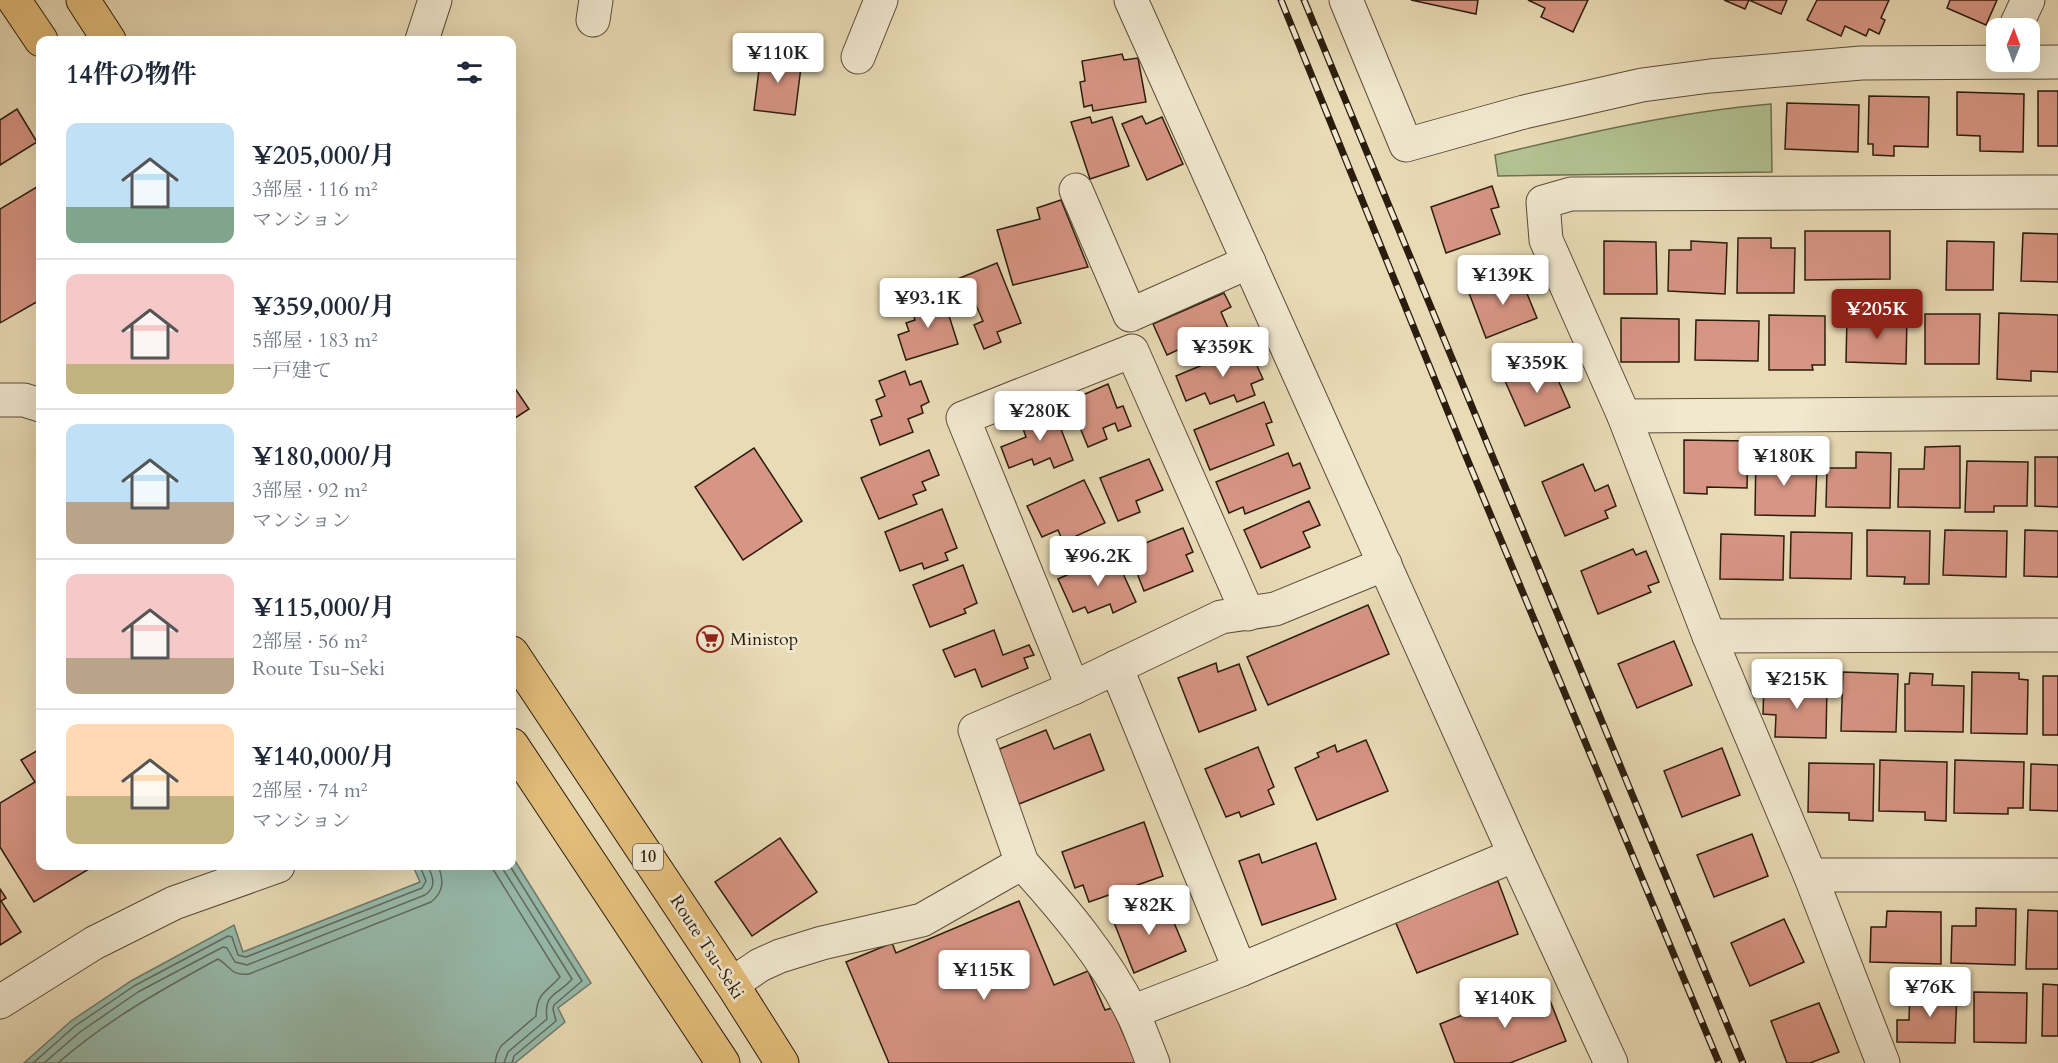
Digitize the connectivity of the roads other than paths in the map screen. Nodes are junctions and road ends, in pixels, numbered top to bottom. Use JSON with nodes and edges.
{"nodes":[{"id":1,"x":14,"y":0,"type":"edge"},
{"id":2,"x":82,"y":0,"type":"edge"},
{"id":3,"x":435,"y":0,"type":"edge"},
{"id":4,"x":881,"y":0,"type":"edge"},
{"id":5,"x":1131,"y":0,"type":"edge"},
{"id":6,"x":1346,"y":0,"type":"edge"},
{"id":7,"x":2028,"y":0,"type":"edge"},
{"id":8,"x":2020,"y":18,"type":"edge"},
{"id":9,"x":38,"y":36,"type":"edge"},
{"id":10,"x":106,"y":36,"type":"edge"},
{"id":11,"x":423,"y":36,"type":"edge"},
{"id":12,"x":858,"y":57,"type":"dead end"},
{"id":13,"x":1986,"y":62,"type":"edge"},
{"id":14,"x":2040,"y":62,"type":"edge"},
{"id":15,"x":2058,"y":62,"type":"edge"},
{"id":16,"x":1076,"y":190,"type":"dead end"},
{"id":17,"x":2058,"y":192,"type":"edge"},
{"id":18,"x":1249,"y":262,"type":"junction"},
{"id":19,"x":0,"y":400,"type":"edge"},
{"id":20,"x":36,"y":404,"type":"edge"},
{"id":21,"x":2058,"y":413,"type":"edge"},
{"id":22,"x":1624,"y":416,"type":"junction"},
{"id":23,"x":1385,"y":564,"type":"junction"},
{"id":24,"x":1248,"y":614,"type":"junction"},
{"id":25,"x":2058,"y":635,"type":"edge"},
{"id":26,"x":1709,"y":636,"type":"junction"},
{"id":27,"x":516,"y":659,"type":"edge"},
{"id":28,"x":1116,"y":667,"type":"junction"},
{"id":29,"x":1073,"y":688,"type":"junction"},
{"id":30,"x":517,"y":765,"type":"edge"},
{"id":31,"x":1515,"y":855,"type":"junction"},
{"id":32,"x":1022,"y":863,"type":"junction"},
{"id":33,"x":267,"y":870,"type":"edge"},
{"id":34,"x":1810,"y":875,"type":"junction"},
{"id":35,"x":2058,"y":875,"type":"edge"},
{"id":36,"x":1240,"y":970,"type":"junction"},
{"id":37,"x":732,"y":984,"type":"junction"},
{"id":38,"x":0,"y":1002,"type":"edge"},
{"id":39,"x":1132,"y":1012,"type":"junction"},
{"id":40,"x":723,"y":1063,"type":"edge"},
{"id":41,"x":782,"y":1063,"type":"edge"},
{"id":42,"x":1153,"y":1063,"type":"edge"},
{"id":43,"x":1611,"y":1063,"type":"edge"},
{"id":44,"x":1883,"y":1063,"type":"edge"}],
"edges":[{"from":1,"to":9,"type":"main road"},
{"from":2,"to":10,"type":"main road"},
{"from":3,"to":11,"type":"street"},
{"from":4,"to":12,"type":"street"},
{"from":5,"to":18,"type":"street"},
{"from":6,"to":13,"type":"street"},
{"from":7,"to":8,"type":"street"},
{"from":14,"to":15,"type":"street"},
{"from":16,"to":18,"type":"street"},
{"from":17,"to":22,"type":"street"},
{"from":18,"to":23,"type":"street"},
{"from":19,"to":20,"type":"street"},
{"from":21,"to":22,"type":"street"},
{"from":22,"to":26,"type":"street"},
{"from":23,"to":24,"type":"street"},
{"from":23,"to":31,"type":"street"},
{"from":24,"to":28,"type":"street"},
{"from":24,"to":29,"type":"street"},
{"from":25,"to":26,"type":"street"},
{"from":26,"to":34,"type":"street"},
{"from":27,"to":37,"type":"main road","name":"Route Tsu-Seki","number":"10"},
{"from":28,"to":29,"type":"street"},
{"from":28,"to":36,"type":"street"},
{"from":29,"to":32,"type":"street"},
{"from":30,"to":40,"type":"main road"},
{"from":31,"to":36,"type":"street"},
{"from":31,"to":43,"type":"street"},
{"from":32,"to":37,"type":"street"},
{"from":32,"to":39,"type":"street"},
{"from":33,"to":38,"type":"street"},
{"from":34,"to":35,"type":"street"},
{"from":34,"to":44,"type":"street"},
{"from":36,"to":39,"type":"street"},
{"from":37,"to":41,"type":"main road","name":"Route Tsu-Seki","number":"10"},
{"from":39,"to":42,"type":"street"}]}
